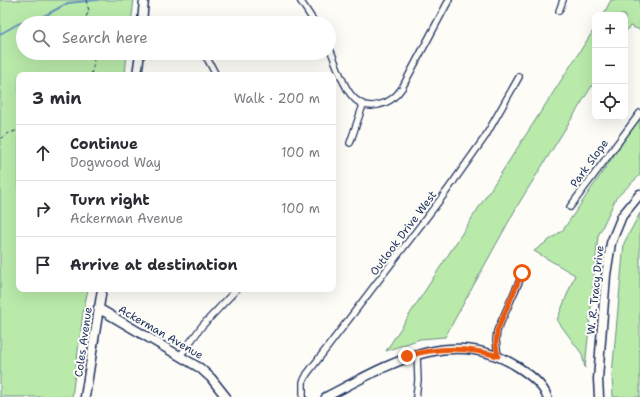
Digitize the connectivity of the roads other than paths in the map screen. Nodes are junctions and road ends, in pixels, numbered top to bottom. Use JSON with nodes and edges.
{"nodes":[{"id":1,"x":144,"y":0,"type":"edge"},
{"id":2,"x":300,"y":0,"type":"edge"},
{"id":3,"x":448,"y":0,"type":"edge"},
{"id":4,"x":563,"y":0,"type":"edge"},
{"id":5,"x":559,"y":11,"type":"dead end"},
{"id":6,"x":143,"y":16,"type":"edge"},
{"id":7,"x":310,"y":16,"type":"edge"},
{"id":8,"x":139,"y":60,"type":"edge"},
{"id":9,"x":208,"y":60,"type":"edge"},
{"id":10,"x":335,"y":60,"type":"edge"},
{"id":11,"x":137,"y":72,"type":"edge"},
{"id":12,"x":214,"y":72,"type":"edge"},
{"id":13,"x":519,"y":77,"type":"dead end"},
{"id":14,"x":363,"y":105,"type":"junction"},
{"id":15,"x":640,"y":113,"type":"edge"},
{"id":16,"x":350,"y":143,"type":"dead end"},
{"id":17,"x":640,"y":194,"type":"edge"},
{"id":18,"x":570,"y":207,"type":"dead end"},
{"id":19,"x":522,"y":273,"type":"dead end"},
{"id":20,"x":101,"y":292,"type":"edge"},
{"id":21,"x":234,"y":292,"type":"edge"},
{"id":22,"x":98,"y":308,"type":"junction"},
{"id":23,"x":417,"y":354,"type":"junction"},
{"id":24,"x":180,"y":356,"type":"junction"},
{"id":25,"x":498,"y":356,"type":"junction"},
{"id":26,"x":85,"y":397,"type":"edge"},
{"id":27,"x":226,"y":397,"type":"edge"},
{"id":28,"x":303,"y":397,"type":"edge"},
{"id":29,"x":326,"y":397,"type":"edge"},
{"id":30,"x":416,"y":397,"type":"edge"},
{"id":31,"x":547,"y":397,"type":"edge"},
{"id":32,"x":599,"y":397,"type":"edge"}],
"edges":[{"from":1,"to":6,"type":"street"},
{"from":2,"to":7,"type":"street"},
{"from":3,"to":14,"type":"street"},
{"from":4,"to":5,"type":"street"},
{"from":8,"to":11,"type":"street"},
{"from":9,"to":12,"type":"street"},
{"from":10,"to":14,"type":"street"},
{"from":13,"to":28,"type":"street","name":"Outlook Drive West"},
{"from":14,"to":16,"type":"street"},
{"from":15,"to":18,"type":"street","name":"Park Slope"},
{"from":17,"to":32,"type":"street","name":"W. R. Tracy Drive"},
{"from":19,"to":25,"type":"street"},
{"from":20,"to":22,"type":"street","name":"Coles Avenue"},
{"from":21,"to":24,"type":"street"},
{"from":22,"to":24,"type":"street","name":"Ackerman Avenue"},
{"from":22,"to":26,"type":"street","name":"Coles Avenue"},
{"from":23,"to":25,"type":"street"},
{"from":23,"to":29,"type":"street"},
{"from":23,"to":30,"type":"street"},
{"from":24,"to":27,"type":"street","name":"Ackerman Avenue"},
{"from":25,"to":31,"type":"street"}]}
